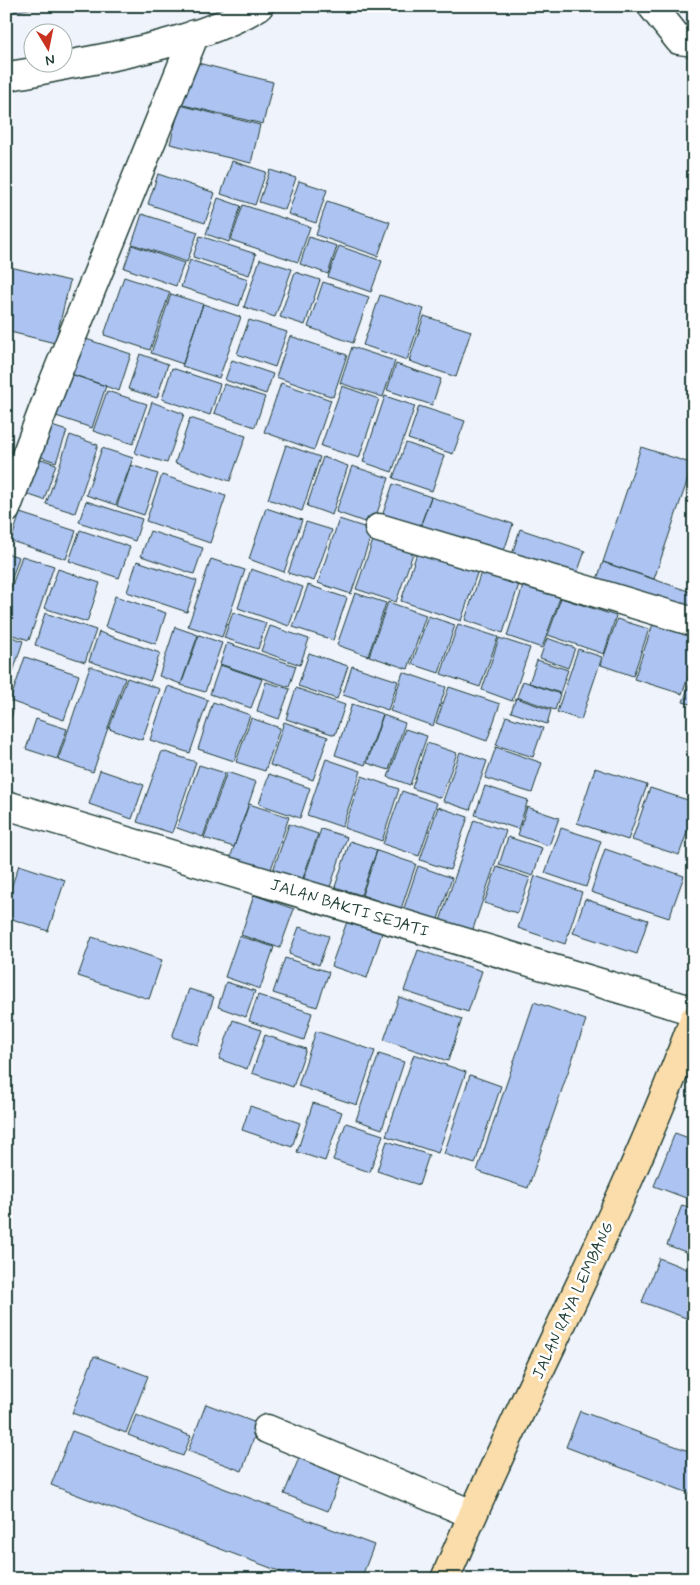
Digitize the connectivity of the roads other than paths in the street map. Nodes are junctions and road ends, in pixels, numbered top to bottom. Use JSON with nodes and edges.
{"nodes":[{"id":1,"x":652,"y":6,"type":"edge"},
{"id":2,"x":246,"y":10,"type":"edge"},
{"id":3,"x":195,"y":34,"type":"junction"},
{"id":4,"x":694,"y":42,"type":"edge"},
{"id":5,"x":6,"y":76,"type":"edge"},
{"id":6,"x":6,"y":509,"type":"edge"},
{"id":7,"x":379,"y":528,"type":"dead end"},
{"id":8,"x":694,"y":622,"type":"edge"},
{"id":9,"x":6,"y":804,"type":"edge"},
{"id":10,"x":694,"y":1010,"type":"edge"},
{"id":11,"x":694,"y":1019,"type":"edge"},
{"id":12,"x":688,"y":1052,"type":"edge"},
{"id":13,"x":267,"y":1429,"type":"dead end"},
{"id":14,"x":472,"y":1514,"type":"junction"},
{"id":15,"x":444,"y":1579,"type":"edge"}],
"edges":[{"from":1,"to":4,"type":"street"},
{"from":2,"to":3,"type":"street"},
{"from":3,"to":5,"type":"street"},
{"from":3,"to":6,"type":"street"},
{"from":7,"to":8,"type":"street"},
{"from":9,"to":10,"type":"street","name":"JALAN BAKTI SEJATI"},
{"from":11,"to":12,"type":"main road","name":"JALAN RAYA LEMBANG"},
{"from":12,"to":14,"type":"main road","name":"JALAN RAYA LEMBANG"},
{"from":13,"to":14,"type":"street"},
{"from":14,"to":15,"type":"main road","name":"JALAN RAYA LEMBANG"}]}
